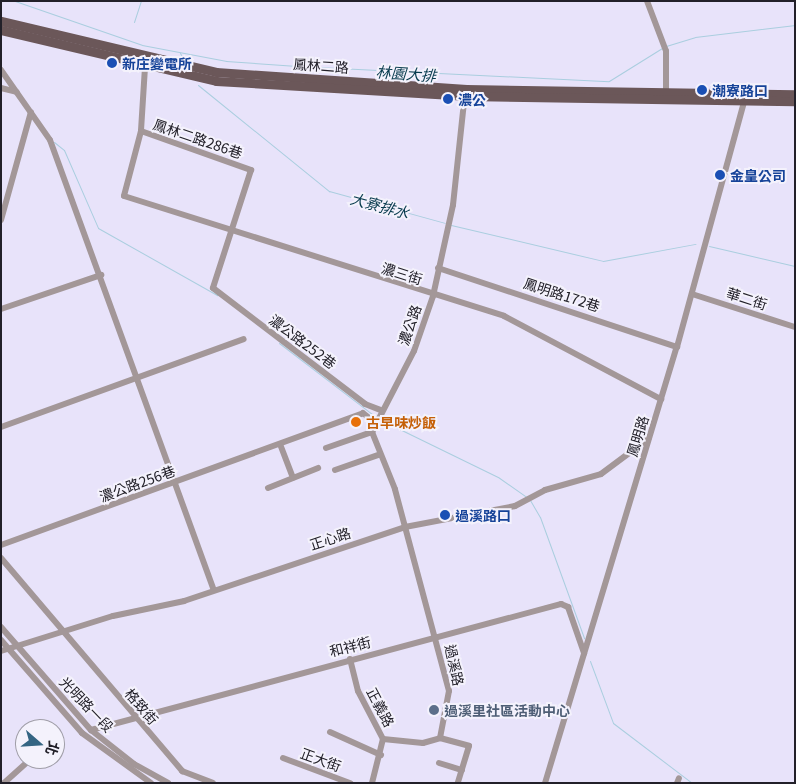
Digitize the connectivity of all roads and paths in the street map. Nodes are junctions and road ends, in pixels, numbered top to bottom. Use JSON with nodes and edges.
{"nodes":[{"id":1,"x":647,"y":1,"type":"edge"},
{"id":2,"x":1,"y":21,"type":"edge"},
{"id":3,"x":1,"y":30,"type":"edge"},
{"id":4,"x":144,"y":66,"type":"junction"},
{"id":5,"x":1,"y":70,"type":"edge"},
{"id":6,"x":1,"y":88,"type":"edge"},
{"id":7,"x":17,"y":92,"type":"junction"},
{"id":8,"x":465,"y":92,"type":"junction"},
{"id":9,"x":795,"y":94,"type":"edge"},
{"id":10,"x":666,"y":98,"type":"junction"},
{"id":11,"x":745,"y":99,"type":"junction"},
{"id":12,"x":795,"y":102,"type":"edge"},
{"id":13,"x":32,"y":112,"type":"junction"},
{"id":14,"x":141,"y":131,"type":"junction"},
{"id":15,"x":3,"y":205,"type":"edge"},
{"id":16,"x":1,"y":220,"type":"edge"},
{"id":17,"x":231,"y":232,"type":"junction"},
{"id":18,"x":438,"y":268,"type":"junction"},
{"id":19,"x":101,"y":275,"type":"junction"},
{"id":20,"x":692,"y":294,"type":"junction"},
{"id":21,"x":434,"y":296,"type":"junction"},
{"id":22,"x":1,"y":309,"type":"edge"},
{"id":23,"x":795,"y":327,"type":"edge"},
{"id":24,"x":244,"y":339,"type":"dead end"},
{"id":25,"x":677,"y":347,"type":"junction"},
{"id":26,"x":138,"y":378,"type":"junction"},
{"id":27,"x":661,"y":399,"type":"junction"},
{"id":28,"x":377,"y":417,"type":"junction"},
{"id":29,"x":1,"y":426,"type":"edge"},
{"id":30,"x":372,"y":432,"type":"junction"},
{"id":31,"x":649,"y":438,"type":"junction"},
{"id":32,"x":280,"y":444,"type":"junction"},
{"id":33,"x":326,"y":448,"type":"dead end"},
{"id":34,"x":378,"y":455,"type":"junction"},
{"id":35,"x":318,"y":468,"type":"dead end"},
{"id":36,"x":335,"y":470,"type":"dead end"},
{"id":37,"x":294,"y":478,"type":"junction"},
{"id":38,"x":175,"y":483,"type":"junction"},
{"id":39,"x":268,"y":488,"type":"dead end"},
{"id":40,"x":406,"y":527,"type":"junction"},
{"id":41,"x":1,"y":545,"type":"edge"},
{"id":42,"x":1,"y":558,"type":"edge"},
{"id":43,"x":213,"y":589,"type":"junction"},
{"id":44,"x":1,"y":628,"type":"edge"},
{"id":45,"x":63,"y":632,"type":"junction"},
{"id":46,"x":436,"y":637,"type":"junction"},
{"id":47,"x":1,"y":640,"type":"edge"},
{"id":48,"x":17,"y":646,"type":"junction"},
{"id":49,"x":8,"y":649,"type":"junction"},
{"id":50,"x":1,"y":651,"type":"edge"},
{"id":51,"x":584,"y":653,"type":"junction"},
{"id":52,"x":350,"y":659,"type":"junction"},
{"id":53,"x":135,"y":717,"type":"junction"},
{"id":54,"x":91,"y":730,"type":"junction"},
{"id":55,"x":330,"y":732,"type":"dead end"},
{"id":56,"x":440,"y":738,"type":"junction"},
{"id":57,"x":383,"y":739,"type":"junction"},
{"id":58,"x":381,"y":755,"type":"junction"},
{"id":59,"x":283,"y":758,"type":"dead end"},
{"id":60,"x":439,"y":763,"type":"dead end"},
{"id":61,"x":20,"y":769,"type":"edge"},
{"id":62,"x":462,"y":770,"type":"junction"},
{"id":63,"x":4,"y":783,"type":"edge"},
{"id":64,"x":152,"y":783,"type":"edge"},
{"id":65,"x":168,"y":783,"type":"edge"},
{"id":66,"x":213,"y":783,"type":"edge"},
{"id":67,"x":350,"y":783,"type":"edge"},
{"id":68,"x":372,"y":783,"type":"edge"},
{"id":69,"x":458,"y":783,"type":"edge"},
{"id":70,"x":545,"y":783,"type":"edge"}],
"edges":[{"from":1,"to":10,"type":"street"},
{"from":2,"to":8,"type":"main road","name":"鳳林二路"},
{"from":3,"to":4,"type":"main road","name":"鳳林二路"},
{"from":4,"to":8,"type":"main road","name":"鳳林二路"},
{"from":4,"to":14,"type":"street","name":"鳳林二路286巷"},
{"from":5,"to":7,"type":"street"},
{"from":6,"to":7,"type":"street"},
{"from":7,"to":13,"type":"street"},
{"from":8,"to":10,"type":"main road","name":"鳳林二路"},
{"from":8,"to":18,"type":"street","name":"濃公路"},
{"from":9,"to":11,"type":"main road","name":"鳳林二路"},
{"from":10,"to":11,"type":"main road","name":"鳳林二路"},
{"from":11,"to":12,"type":"main road","name":"鳳林二路"},
{"from":11,"to":20,"type":"street","name":"鳳明路"},
{"from":13,"to":15,"type":"street"},
{"from":13,"to":19,"type":"street"},
{"from":14,"to":17,"type":"street","name":"濃三街"},
{"from":14,"to":17,"type":"street","name":"鳳林二路286巷"},
{"from":15,"to":16,"type":"street"},
{"from":17,"to":21,"type":"street","name":"濃三街"},
{"from":17,"to":28,"type":"street","name":"濃公路252巷"},
{"from":18,"to":21,"type":"street","name":"濃公路"},
{"from":18,"to":25,"type":"street","name":"鳳明路172巷"},
{"from":19,"to":22,"type":"street"},
{"from":19,"to":26,"type":"street"},
{"from":20,"to":23,"type":"street","name":"華二街"},
{"from":20,"to":25,"type":"street","name":"鳳明路"},
{"from":21,"to":27,"type":"street","name":"濃三街"},
{"from":21,"to":28,"type":"street","name":"濃公路"},
{"from":24,"to":26,"type":"street"},
{"from":25,"to":27,"type":"street","name":"鳳明路"},
{"from":26,"to":29,"type":"street"},
{"from":26,"to":38,"type":"street"},
{"from":27,"to":31,"type":"street","name":"鳳明路"},
{"from":28,"to":30,"type":"street","name":"濃公路"},
{"from":28,"to":32,"type":"street","name":"濃公路256巷"},
{"from":30,"to":33,"type":"street"},
{"from":30,"to":34,"type":"street","name":"濃公路"},
{"from":31,"to":40,"type":"street","name":"正心路"},
{"from":31,"to":51,"type":"street","name":"鳳明路"},
{"from":32,"to":37,"type":"street"},
{"from":32,"to":38,"type":"street","name":"濃公路256巷"},
{"from":34,"to":36,"type":"street"},
{"from":34,"to":40,"type":"street","name":"濃公路"},
{"from":35,"to":37,"type":"street"},
{"from":37,"to":39,"type":"street"},
{"from":38,"to":41,"type":"street","name":"濃公路256巷"},
{"from":38,"to":43,"type":"street"},
{"from":40,"to":43,"type":"street","name":"正心路"},
{"from":40,"to":46,"type":"street","name":"過溪路"},
{"from":42,"to":45,"type":"street","name":"格致街"},
{"from":43,"to":45,"type":"street","name":"正心路"},
{"from":44,"to":48,"type":"street","name":"光明路一段"},
{"from":45,"to":48,"type":"street","name":"正心路"},
{"from":45,"to":53,"type":"street","name":"格致街"},
{"from":46,"to":51,"type":"street","name":"和祥街"},
{"from":46,"to":52,"type":"street","name":"和祥街"},
{"from":46,"to":56,"type":"street","name":"過溪路"},
{"from":47,"to":49,"type":"street","name":"光明路一段"},
{"from":48,"to":49,"type":"street","name":"正心路"},
{"from":48,"to":54,"type":"street","name":"光明路一段"},
{"from":49,"to":50,"type":"street","name":"正心路"},
{"from":49,"to":64,"type":"street","name":"光明路一段"},
{"from":51,"to":70,"type":"street","name":"鳳明路"},
{"from":52,"to":53,"type":"street","name":"和祥街"},
{"from":52,"to":57,"type":"street","name":"正義路"},
{"from":53,"to":54,"type":"street","name":"和祥街"},
{"from":53,"to":66,"type":"street","name":"格致街"},
{"from":54,"to":65,"type":"street","name":"光明路一段"},
{"from":55,"to":58,"type":"street"},
{"from":56,"to":57,"type":"street"},
{"from":56,"to":62,"type":"street"},
{"from":57,"to":58,"type":"street"},
{"from":58,"to":68,"type":"street"},
{"from":59,"to":67,"type":"street","name":"正大街"},
{"from":60,"to":62,"type":"street"},
{"from":61,"to":63,"type":"street"},
{"from":62,"to":69,"type":"street"}]}
